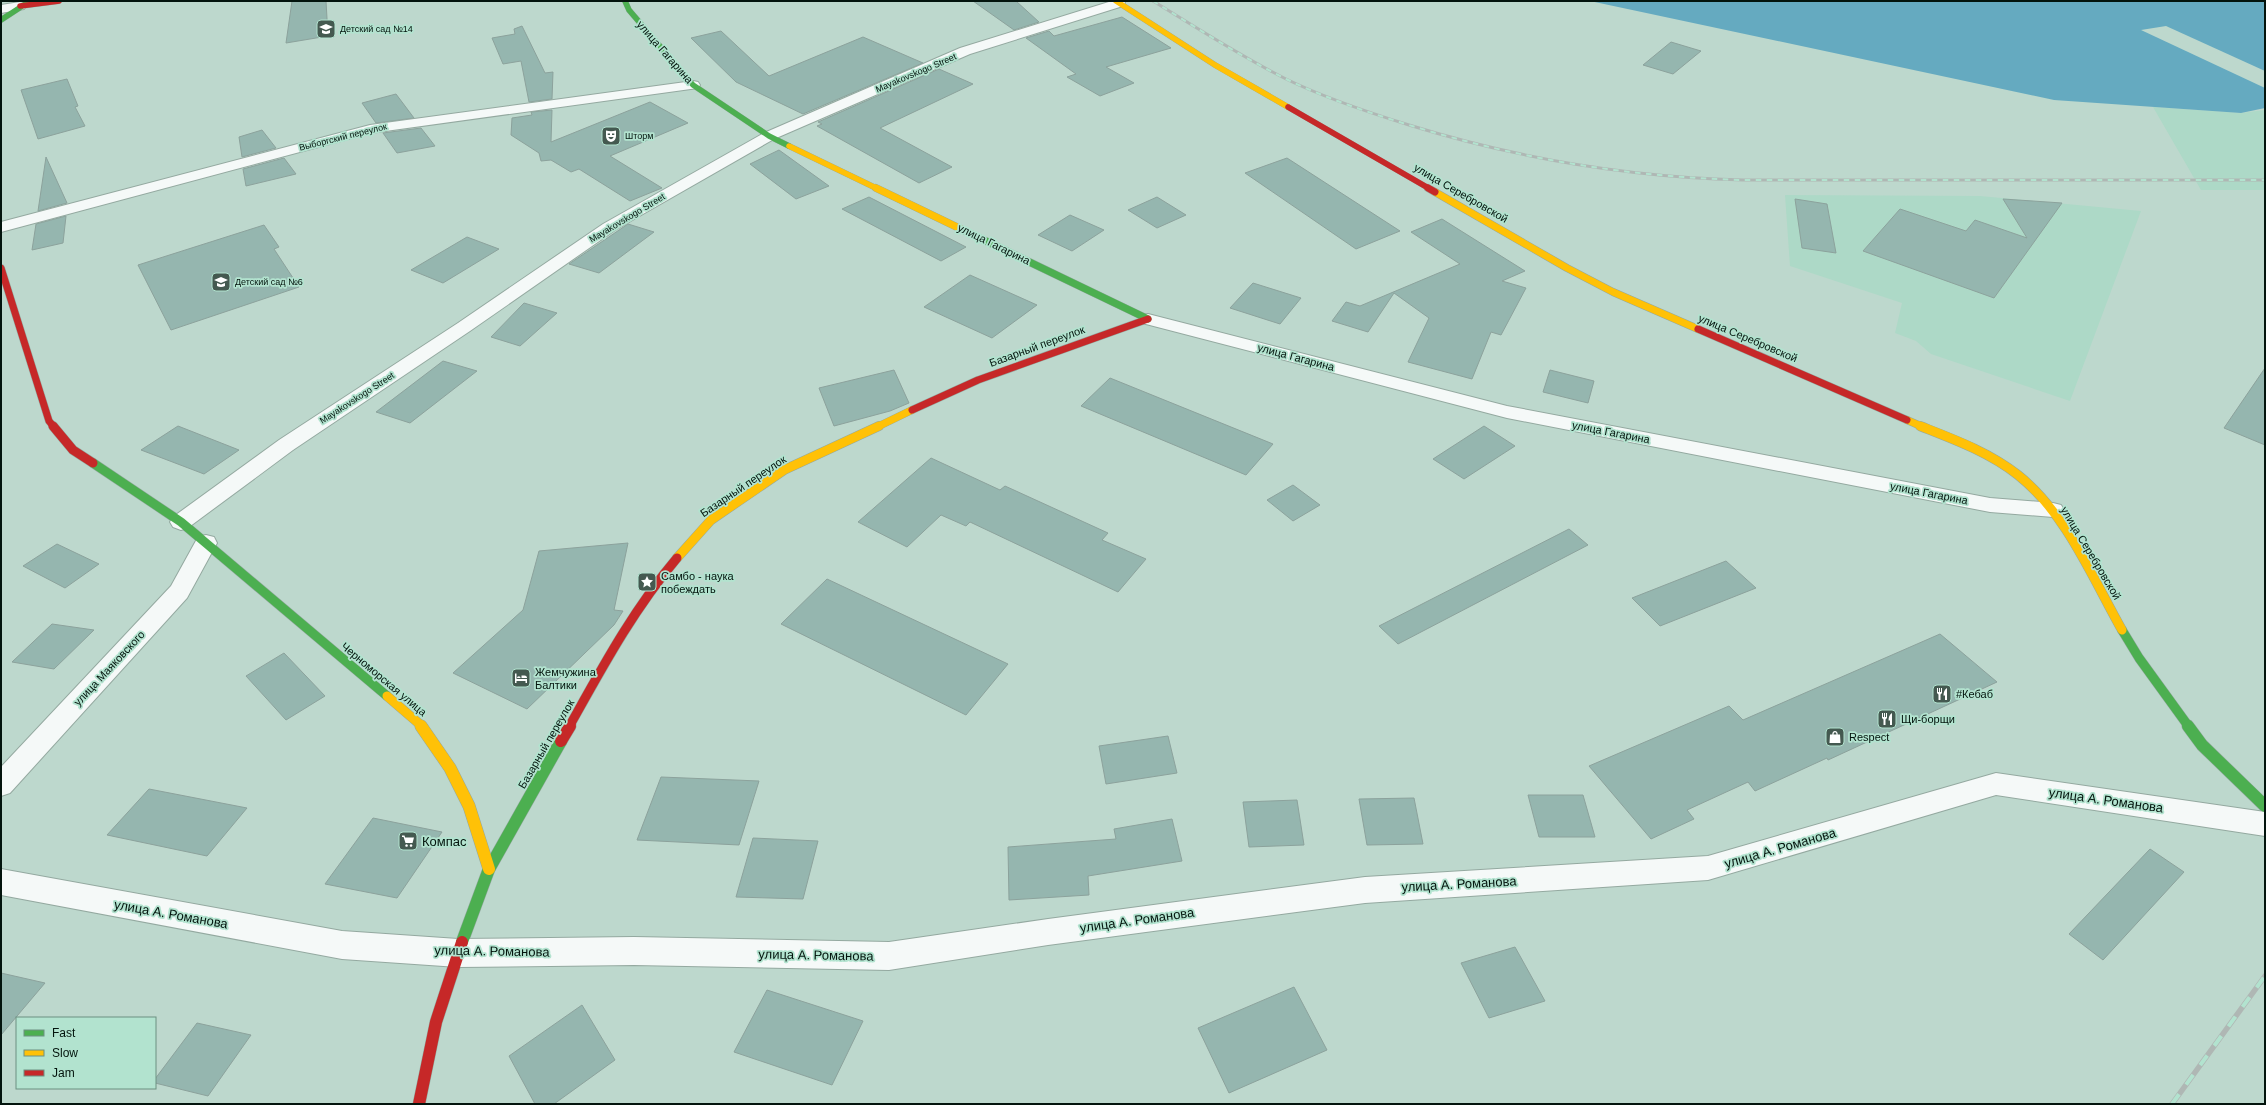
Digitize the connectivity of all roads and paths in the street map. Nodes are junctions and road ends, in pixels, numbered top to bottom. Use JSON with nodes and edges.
{"nodes":[{"id":1,"x":59,"y":1,"type":"edge"},
{"id":2,"x":625,"y":1,"type":"edge"},
{"id":3,"x":1118,"y":2,"type":"edge"},
{"id":4,"x":25,"y":4,"type":"edge"},
{"id":5,"x":1,"y":9,"type":"edge"},
{"id":6,"x":1,"y":20,"type":"edge"},
{"id":7,"x":694,"y":85,"type":"junction"},
{"id":8,"x":769,"y":136,"type":"junction"},
{"id":9,"x":1,"y":227,"type":"edge"},
{"id":10,"x":1,"y":268,"type":"edge"},
{"id":11,"x":1148,"y":319,"type":"junction"},
{"id":12,"x":2053,"y":510,"type":"junction"},
{"id":13,"x":182,"y":522,"type":"junction"},
{"id":14,"x":206,"y":543,"type":"junction"},
{"id":15,"x":1,"y":785,"type":"edge"},
{"id":16,"x":2265,"y":806,"type":"edge"},
{"id":17,"x":2265,"y":824,"type":"edge"},
{"id":18,"x":489,"y":869,"type":"junction"},
{"id":19,"x":1,"y":882,"type":"edge"},
{"id":20,"x":458,"y":953,"type":"junction"},
{"id":21,"x":419,"y":1104,"type":"edge"}],
"edges":[{"from":1,"to":4,"type":"street"},
{"from":2,"to":7,"type":"street","name":"улица Гагарина"},
{"from":3,"to":8,"type":"street","name":"Mayakovskogo Street"},
{"from":3,"to":12,"type":"street","name":"улица Серебровской"},
{"from":4,"to":5,"type":"street"},
{"from":4,"to":6,"type":"street"},
{"from":7,"to":8,"type":"street","name":"улица Гагарина"},
{"from":7,"to":9,"type":"street","name":"Выборгский переулок"},
{"from":8,"to":11,"type":"street","name":"улица Гагарина"},
{"from":8,"to":13,"type":"street","name":"Mayakovskogo Street"},
{"from":10,"to":13,"type":"street","name":"Черноморская улица"},
{"from":11,"to":12,"type":"street","name":"улица Гагарина"},
{"from":11,"to":18,"type":"street","name":"Базарный переулок"},
{"from":12,"to":16,"type":"street","name":"улица Серебровской"},
{"from":13,"to":14,"type":"street","name":"Черноморская улица"},
{"from":14,"to":15,"type":"street","name":"улица Маяковского"},
{"from":14,"to":18,"type":"street","name":"Черноморская улица"},
{"from":17,"to":20,"type":"street","name":"улица А. Романова"},
{"from":18,"to":20,"type":"street"},
{"from":19,"to":20,"type":"street","name":"улица А. Романова"},
{"from":20,"to":21,"type":"street"}]}
